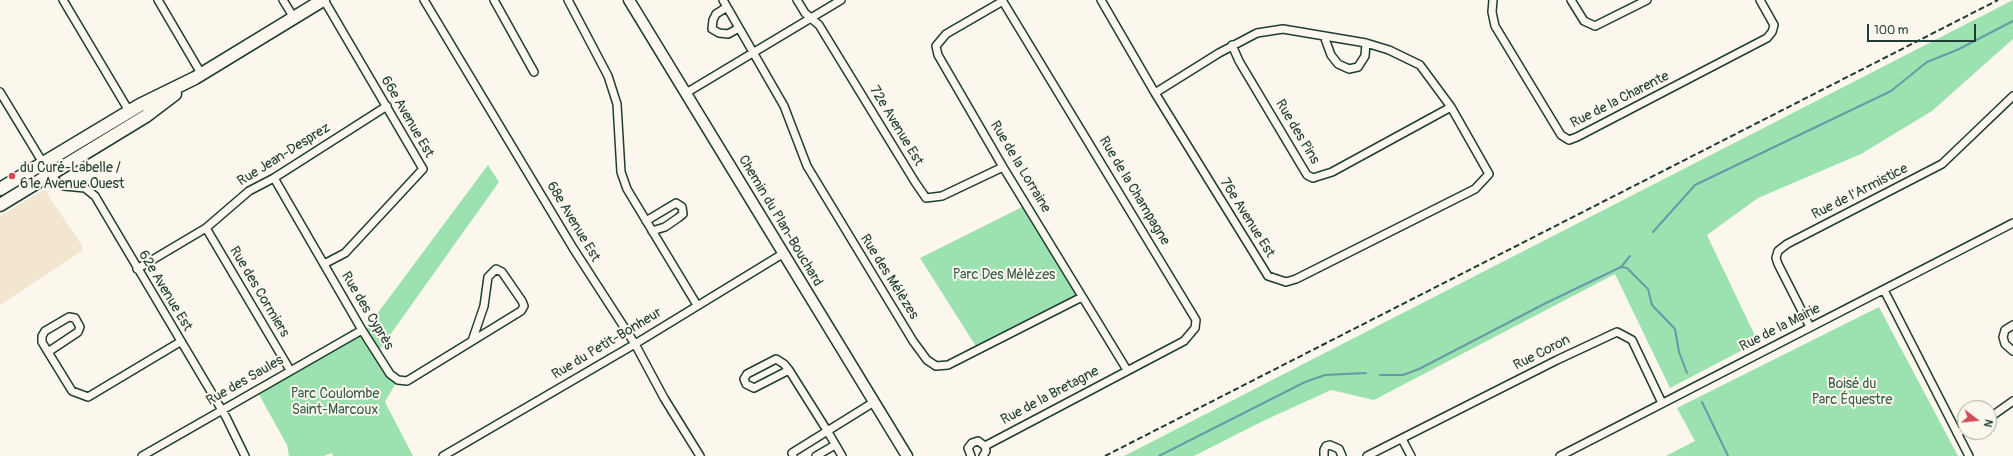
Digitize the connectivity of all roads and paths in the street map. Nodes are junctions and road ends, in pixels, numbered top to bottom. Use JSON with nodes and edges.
{"nodes":[{"id":1,"x":63,"y":0,"type":"edge"},
{"id":2,"x":158,"y":0,"type":"edge"},
{"id":3,"x":283,"y":0,"type":"edge"},
{"id":4,"x":324,"y":0,"type":"edge"},
{"id":5,"x":424,"y":0,"type":"edge"},
{"id":6,"x":494,"y":0,"type":"edge"},
{"id":7,"x":568,"y":0,"type":"edge"},
{"id":8,"x":630,"y":0,"type":"edge"},
{"id":9,"x":723,"y":0,"type":"edge"},
{"id":10,"x":797,"y":0,"type":"edge"},
{"id":11,"x":841,"y":0,"type":"edge"},
{"id":12,"x":1003,"y":0,"type":"edge"},
{"id":13,"x":1101,"y":0,"type":"edge"},
{"id":14,"x":1493,"y":0,"type":"edge"},
{"id":15,"x":1571,"y":0,"type":"edge"},
{"id":16,"x":1647,"y":0,"type":"edge"},
{"id":17,"x":1760,"y":0,"type":"edge"},
{"id":18,"x":727,"y":7,"type":"junction"},
{"id":19,"x":294,"y":18,"type":"junction"},
{"id":20,"x":811,"y":18,"type":"junction"},
{"id":21,"x":739,"y":28,"type":"junction"},
{"id":22,"x":1324,"y":36,"type":"junction"},
{"id":23,"x":1366,"y":43,"type":"junction"},
{"id":24,"x":1232,"y":45,"type":"junction"},
{"id":25,"x":754,"y":53,"type":"junction"},
{"id":26,"x":534,"y":72,"type":"dead end"},
{"id":27,"x":198,"y":76,"type":"junction"},
{"id":28,"x":0,"y":92,"type":"edge"},
{"id":29,"x":1155,"y":93,"type":"junction"},
{"id":30,"x":686,"y":94,"type":"junction"},
{"id":31,"x":2013,"y":96,"type":"edge"},
{"id":32,"x":387,"y":106,"type":"junction"},
{"id":33,"x":1451,"y":107,"type":"junction"},
{"id":34,"x":129,"y":111,"type":"junction"},
{"id":35,"x":43,"y":163,"type":"junction"},
{"id":36,"x":1003,"y":167,"type":"junction"},
{"id":37,"x":50,"y":174,"type":"junction"},
{"id":38,"x":274,"y":178,"type":"junction"},
{"id":39,"x":0,"y":189,"type":"edge"},
{"id":40,"x":0,"y":204,"type":"edge"},
{"id":41,"x":646,"y":221,"type":"junction"},
{"id":42,"x":2012,"y":226,"type":"edge"},
{"id":43,"x":206,"y":228,"type":"junction"},
{"id":44,"x":652,"y":231,"type":"junction"},
{"id":45,"x":784,"y":253,"type":"junction"},
{"id":46,"x":324,"y":264,"type":"junction"},
{"id":47,"x":137,"y":268,"type":"junction"},
{"id":48,"x":1884,"y":290,"type":"junction"},
{"id":49,"x":1082,"y":297,"type":"junction"},
{"id":50,"x":697,"y":305,"type":"junction"},
{"id":51,"x":2013,"y":325,"type":"edge"},
{"id":52,"x":1810,"y":327,"type":"junction"},
{"id":53,"x":362,"y":330,"type":"junction"},
{"id":54,"x":472,"y":341,"type":"junction"},
{"id":55,"x":180,"y":342,"type":"junction"},
{"id":56,"x":635,"y":344,"type":"junction"},
{"id":57,"x":2013,"y":351,"type":"edge"},
{"id":58,"x":48,"y":352,"type":"junction"},
{"id":59,"x":290,"y":370,"type":"junction"},
{"id":60,"x":789,"y":370,"type":"junction"},
{"id":61,"x":1127,"y":370,"type":"junction"},
{"id":62,"x":2013,"y":401,"type":"edge"},
{"id":63,"x":874,"y":402,"type":"junction"},
{"id":64,"x":1662,"y":403,"type":"junction"},
{"id":65,"x":221,"y":410,"type":"junction"},
{"id":66,"x":1997,"y":412,"type":"edge"},
{"id":67,"x":828,"y":432,"type":"junction"},
{"id":68,"x":1957,"y":433,"type":"edge"},
{"id":69,"x":1402,"y":439,"type":"junction"},
{"id":70,"x":1961,"y":440,"type":"edge"},
{"id":71,"x":835,"y":445,"type":"junction"},
{"id":72,"x":985,"y":446,"type":"junction"},
{"id":73,"x":142,"y":456,"type":"edge"},
{"id":74,"x":245,"y":456,"type":"edge"},
{"id":75,"x":443,"y":456,"type":"edge"},
{"id":76,"x":700,"y":456,"type":"edge"},
{"id":77,"x":793,"y":456,"type":"edge"},
{"id":78,"x":816,"y":456,"type":"edge"},
{"id":79,"x":842,"y":456,"type":"edge"},
{"id":80,"x":907,"y":456,"type":"edge"},
{"id":81,"x":971,"y":456,"type":"edge"},
{"id":82,"x":983,"y":456,"type":"edge"},
{"id":83,"x":1324,"y":456,"type":"edge"},
{"id":84,"x":1342,"y":456,"type":"edge"},
{"id":85,"x":1367,"y":456,"type":"edge"},
{"id":86,"x":1410,"y":456,"type":"edge"},
{"id":87,"x":1560,"y":456,"type":"edge"},
{"id":88,"x":1969,"y":456,"type":"edge"}],
"edges":[{"from":1,"to":34,"type":"street"},
{"from":2,"to":27,"type":"street"},
{"from":3,"to":19,"type":"street"},
{"from":4,"to":19,"type":"main road"},
{"from":4,"to":32,"type":"street","name":"66e Avenue Est"},
{"from":5,"to":56,"type":"street","name":"68e Avenue Est"},
{"from":6,"to":26,"type":"street"},
{"from":7,"to":41,"type":"street"},
{"from":8,"to":30,"type":"street","name":"Chemin du Plan-Bouchard"},
{"from":9,"to":18,"type":"street","name":"Rue des Mélèzes"},
{"from":10,"to":20,"type":"street","name":"72e Avenue Est"},
{"from":11,"to":20,"type":"street"},
{"from":12,"to":36,"type":"street","name":"Rue de la Lorraine"},
{"from":12,"to":61,"type":"street","name":"Rue de la Champagne"},
{"from":13,"to":29,"type":"street","name":"76e Avenue Est"},
{"from":14,"to":17,"type":"street","name":"Rue de la Charente"},
{"from":15,"to":16,"type":"street"},
{"from":18,"to":21,"type":"street","name":"Rue des Mélèzes"},
{"from":18,"to":21,"type":"street"},
{"from":19,"to":27,"type":"main road"},
{"from":20,"to":25,"type":"street"},
{"from":20,"to":36,"type":"street","name":"72e Avenue Est"},
{"from":21,"to":25,"type":"street","name":"Rue des Mélèzes"},
{"from":22,"to":23,"type":"street"},
{"from":22,"to":23,"type":"street"},
{"from":22,"to":24,"type":"street"},
{"from":23,"to":33,"type":"street"},
{"from":24,"to":29,"type":"street"},
{"from":24,"to":33,"type":"street","name":"Rue des Pins"},
{"from":25,"to":30,"type":"street"},
{"from":25,"to":49,"type":"street","name":"Rue des Mélèzes"},
{"from":27,"to":34,"type":"main road"},
{"from":27,"to":37,"type":"main road"},
{"from":28,"to":35,"type":"street","name":"62e Avenue Est"},
{"from":29,"to":33,"type":"street","name":"76e Avenue Est"},
{"from":30,"to":45,"type":"street","name":"Chemin du Plan-Bouchard"},
{"from":31,"to":52,"type":"street","name":"Rue de l'Armistice"},
{"from":32,"to":38,"type":"street","name":"Rue Jean-Desprez"},
{"from":32,"to":46,"type":"street","name":"66e Avenue Est"},
{"from":34,"to":35,"type":"main road"},
{"from":35,"to":37,"type":"street","name":"62e Avenue Est"},
{"from":35,"to":39,"type":"main road"},
{"from":36,"to":49,"type":"street","name":"Rue de la Lorraine"},
{"from":37,"to":40,"type":"main road"},
{"from":37,"to":47,"type":"street","name":"62e Avenue Est"},
{"from":38,"to":43,"type":"street","name":"Rue Jean-Desprez"},
{"from":38,"to":46,"type":"street","name":"Rue des Cyprès"},
{"from":41,"to":44,"type":"street"},
{"from":41,"to":44,"type":"street"},
{"from":42,"to":48,"type":"street","name":"Rue de la Mairie"},
{"from":43,"to":47,"type":"street","name":"Rue Jean-Desprez"},
{"from":43,"to":59,"type":"street","name":"Rue des Cormiers"},
{"from":44,"to":50,"type":"street"},
{"from":45,"to":50,"type":"street","name":"Rue du Petit-Bonheur"},
{"from":45,"to":63,"type":"street","name":"Chemin du Plan-Bouchard"},
{"from":46,"to":53,"type":"street","name":"Rue des Cyprès"},
{"from":47,"to":55,"type":"street","name":"62e Avenue Est"},
{"from":48,"to":52,"type":"street","name":"Rue de la Mairie"},
{"from":48,"to":68,"type":"street"},
{"from":49,"to":61,"type":"street","name":"Rue de la Lorraine"},
{"from":50,"to":56,"type":"street","name":"Rue du Petit-Bonheur"},
{"from":51,"to":57,"type":"street"},
{"from":52,"to":64,"type":"street","name":"Rue de la Mairie"},
{"from":53,"to":54,"type":"street","name":"Rue des Cyprès"},
{"from":53,"to":59,"type":"street","name":"Rue des Saules"},
{"from":54,"to":54,"type":"street","name":"Rue des Cyprès"},
{"from":55,"to":58,"type":"street"},
{"from":55,"to":65,"type":"street","name":"62e Avenue Est"},
{"from":56,"to":75,"type":"street","name":"Rue du Petit-Bonheur"},
{"from":56,"to":76,"type":"street","name":"68e Avenue Est"},
{"from":58,"to":58,"type":"street"},
{"from":59,"to":65,"type":"street","name":"Rue des Saules"},
{"from":60,"to":60,"type":"street"},
{"from":60,"to":67,"type":"street"},
{"from":61,"to":72,"type":"street","name":"Rue de la Bretagne"},
{"from":62,"to":66,"type":"street"},
{"from":63,"to":67,"type":"street"},
{"from":63,"to":80,"type":"street","name":"Chemin du Plan-Bouchard"},
{"from":64,"to":69,"type":"street","name":"Rue Coron"},
{"from":64,"to":87,"type":"street","name":"Rue de la Mairie"},
{"from":65,"to":73,"type":"street","name":"Rue des Saules"},
{"from":65,"to":74,"type":"street","name":"62e Avenue Est"},
{"from":67,"to":71,"type":"street"},
{"from":67,"to":77,"type":"street"},
{"from":69,"to":85,"type":"street","name":"Rue Coron"},
{"from":69,"to":86,"type":"street"},
{"from":70,"to":88,"type":"street"},
{"from":71,"to":78,"type":"street"},
{"from":71,"to":79,"type":"street"},
{"from":72,"to":81,"type":"street","name":"Rue de la Bretagne"},
{"from":72,"to":82,"type":"street"},
{"from":83,"to":84,"type":"street"}]}
